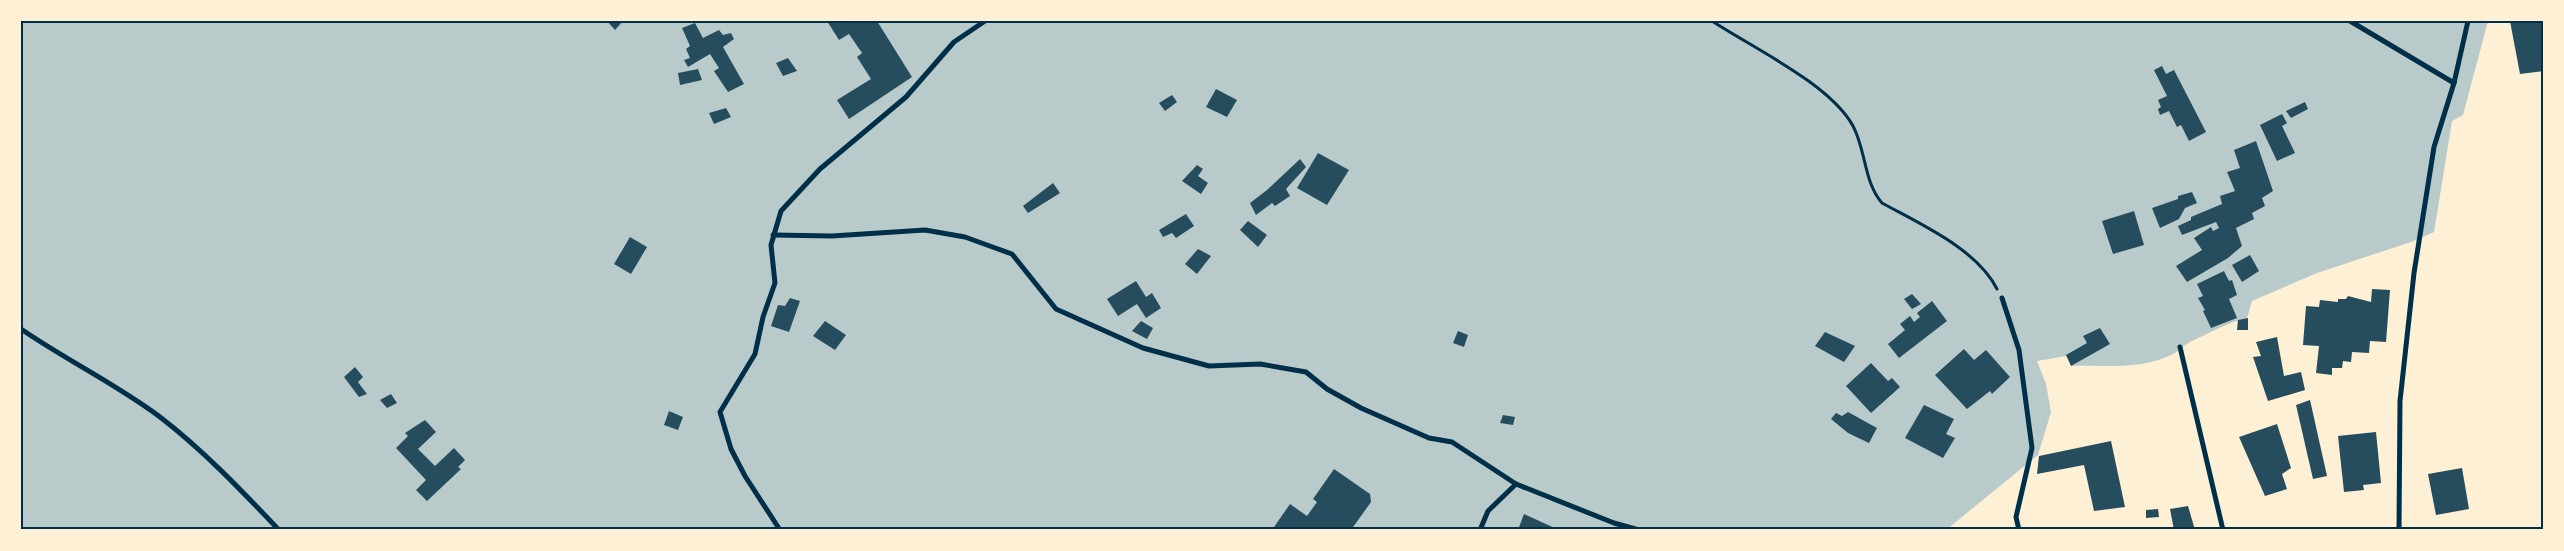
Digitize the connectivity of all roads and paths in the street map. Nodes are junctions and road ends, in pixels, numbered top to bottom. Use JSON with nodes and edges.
{"nodes":[{"id":1,"x":985,"y":21,"type":"edge"},
{"id":2,"x":1712,"y":21,"type":"edge"},
{"id":3,"x":2350,"y":21,"type":"edge"},
{"id":4,"x":2468,"y":21,"type":"edge"},
{"id":5,"x":2454,"y":83,"type":"junction"},
{"id":6,"x":773,"y":234,"type":"junction"},
{"id":7,"x":2002,"y":298,"type":"joint"},
{"id":8,"x":21,"y":329,"type":"edge"},
{"id":9,"x":2180,"y":347,"type":"dead end"},
{"id":10,"x":1516,"y":484,"type":"junction"},
{"id":11,"x":279,"y":530,"type":"edge"},
{"id":12,"x":780,"y":530,"type":"edge"},
{"id":13,"x":1480,"y":530,"type":"edge"},
{"id":14,"x":1639,"y":530,"type":"edge"},
{"id":15,"x":2019,"y":530,"type":"edge"},
{"id":16,"x":2222,"y":530,"type":"edge"},
{"id":17,"x":2398,"y":530,"type":"edge"}],
"edges":[{"from":1,"to":6,"type":"street"},
{"from":2,"to":7,"type":"path"},
{"from":3,"to":5,"type":"street"},
{"from":4,"to":5,"type":"street"},
{"from":5,"to":17,"type":"street"},
{"from":6,"to":10,"type":"street"},
{"from":6,"to":12,"type":"street"},
{"from":7,"to":15,"type":"street"},
{"from":8,"to":11,"type":"street"},
{"from":9,"to":16,"type":"street"},
{"from":10,"to":13,"type":"street"},
{"from":10,"to":14,"type":"street"}]}
